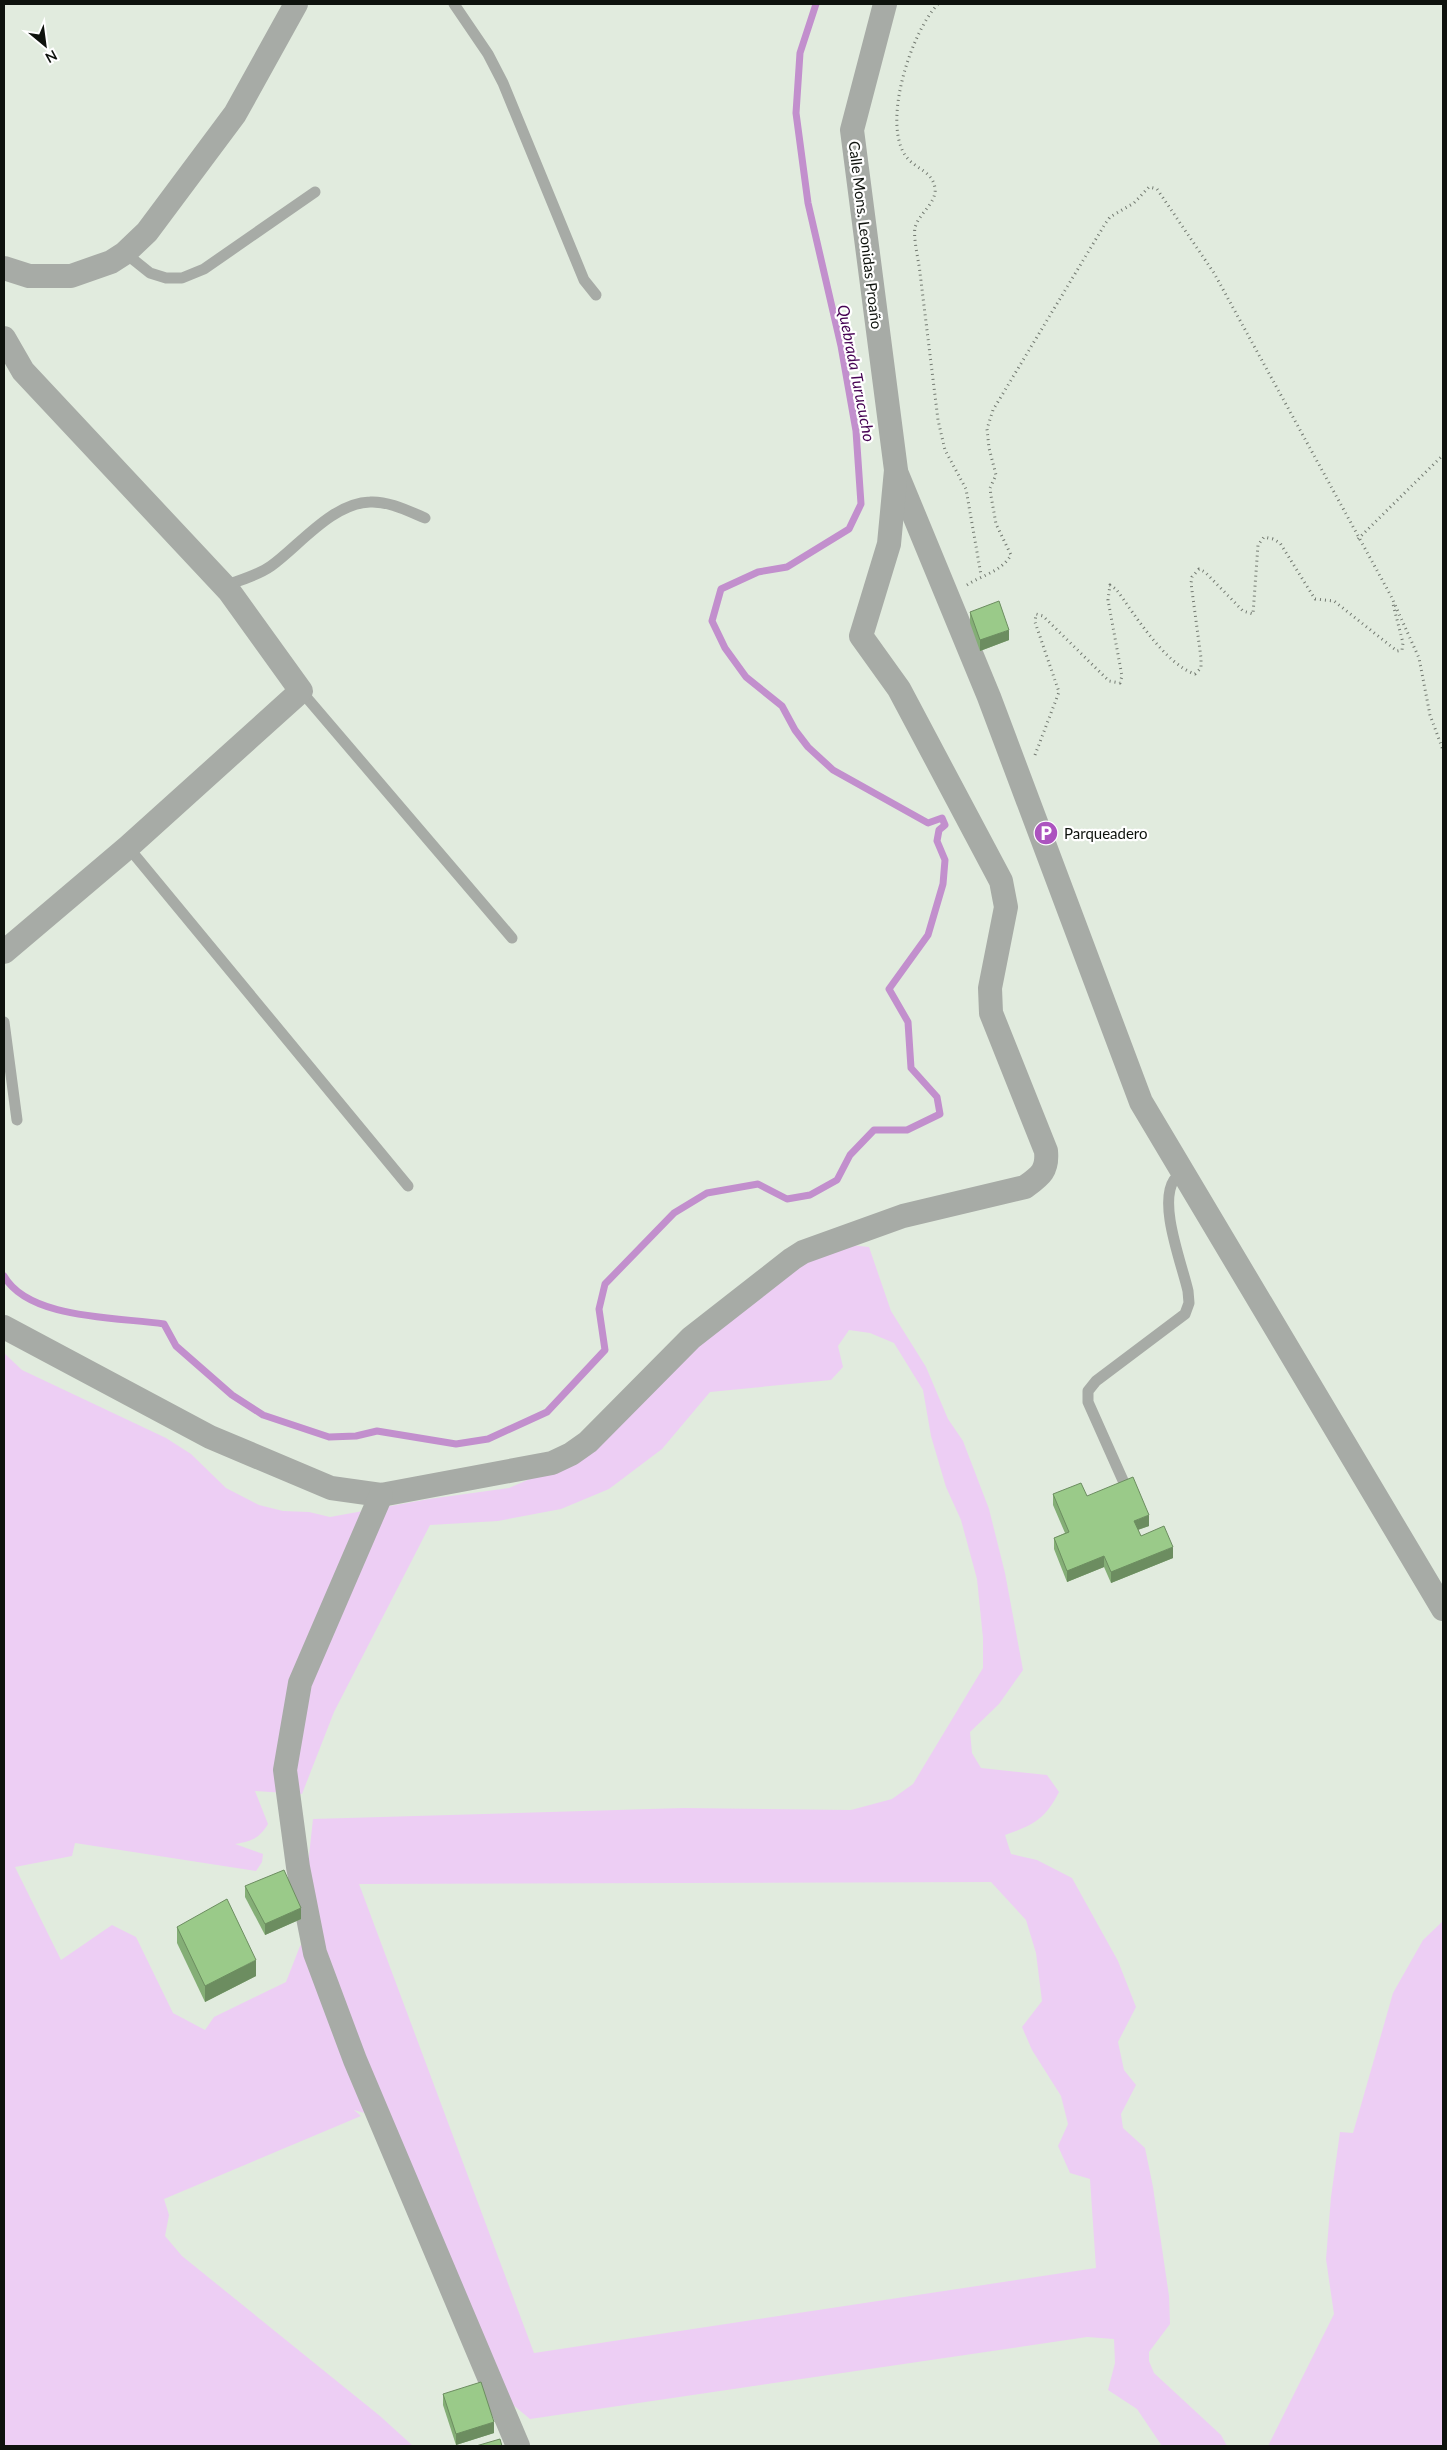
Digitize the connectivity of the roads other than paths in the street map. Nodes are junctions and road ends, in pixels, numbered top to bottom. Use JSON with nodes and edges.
{"nodes":[{"id":1,"x":296,"y":4,"type":"edge"},
{"id":2,"x":454,"y":4,"type":"edge"},
{"id":3,"x":884,"y":4,"type":"edge"},
{"id":4,"x":314,"y":192,"type":"dead end"},
{"id":5,"x":125,"y":253,"type":"junction"},
{"id":6,"x":4,"y":268,"type":"edge"},
{"id":7,"x":596,"y":295,"type":"dead end"},
{"id":8,"x":4,"y":338,"type":"edge"},
{"id":9,"x":896,"y":470,"type":"junction"},
{"id":10,"x":425,"y":518,"type":"dead end"},
{"id":11,"x":224,"y":586,"type":"junction"},
{"id":12,"x":301,"y":691,"type":"junction"},
{"id":13,"x":128,"y":847,"type":"junction"},
{"id":14,"x":512,"y":938,"type":"dead end"},
{"id":15,"x":4,"y":952,"type":"edge"},
{"id":16,"x":4,"y":1022,"type":"edge"},
{"id":17,"x":17,"y":1120,"type":"dead end"},
{"id":18,"x":1182,"y":1172,"type":"junction"},
{"id":19,"x":408,"y":1186,"type":"dead end"},
{"id":20,"x":4,"y":1327,"type":"edge"},
{"id":21,"x":1125,"y":1485,"type":"edge"},
{"id":22,"x":381,"y":1495,"type":"junction"},
{"id":23,"x":1443,"y":1608,"type":"edge"},
{"id":24,"x":518,"y":2446,"type":"edge"}],
"edges":[{"from":1,"to":5,"type":"street"},
{"from":2,"to":7,"type":"lane"},
{"from":3,"to":9,"type":"street","name":"Calle Mons. Leonidas Proaño"},
{"from":4,"to":5,"type":"lane"},
{"from":5,"to":6,"type":"street"},
{"from":8,"to":11,"type":"street"},
{"from":9,"to":18,"type":"street"},
{"from":9,"to":22,"type":"street"},
{"from":10,"to":11,"type":"lane"},
{"from":11,"to":12,"type":"street"},
{"from":12,"to":13,"type":"street"},
{"from":12,"to":14,"type":"lane"},
{"from":13,"to":15,"type":"street"},
{"from":13,"to":19,"type":"lane"},
{"from":16,"to":17,"type":"lane"},
{"from":18,"to":21,"type":"lane"},
{"from":18,"to":23,"type":"street"},
{"from":20,"to":22,"type":"street"},
{"from":22,"to":24,"type":"street"}]}
